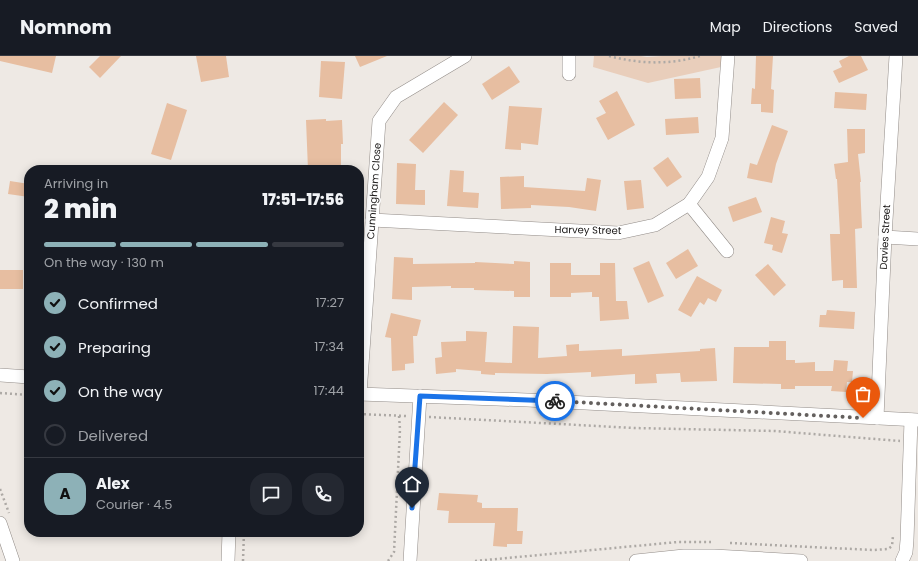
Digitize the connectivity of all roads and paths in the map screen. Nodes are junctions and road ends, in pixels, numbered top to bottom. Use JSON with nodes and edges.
{"nodes":[{"id":1,"x":465,"y":56,"type":"edge"},
{"id":2,"x":569,"y":56,"type":"edge"},
{"id":3,"x":610,"y":56,"type":"edge"},
{"id":4,"x":700,"y":56,"type":"edge"},
{"id":5,"x":728,"y":56,"type":"edge"},
{"id":6,"x":896,"y":56,"type":"edge"},
{"id":7,"x":569,"y":74,"type":"dead end"},
{"id":8,"x":689,"y":204,"type":"junction"},
{"id":9,"x":372,"y":220,"type":"junction"},
{"id":10,"x":885,"y":237,"type":"junction"},
{"id":11,"x":918,"y":239,"type":"edge"},
{"id":12,"x":727,"y":251,"type":"dead end"},
{"id":13,"x":364,"y":336,"type":"edge"},
{"id":14,"x":0,"y":375,"type":"edge"},
{"id":15,"x":24,"y":377,"type":"edge"},
{"id":16,"x":0,"y":392,"type":"edge"},
{"id":17,"x":24,"y":394,"type":"edge"},
{"id":18,"x":364,"y":394,"type":"edge"},
{"id":19,"x":420,"y":396,"type":"junction"},
{"id":20,"x":364,"y":414,"type":"edge"},
{"id":21,"x":399,"y":416,"type":"junction"},
{"id":22,"x":419,"y":417,"type":"junction"},
{"id":23,"x":877,"y":418,"type":"junction"},
{"id":24,"x":914,"y":420,"type":"edge"},
{"id":25,"x":910,"y":441,"type":"junction"},
{"id":26,"x":0,"y":523,"type":"edge"},
{"id":27,"x":229,"y":537,"type":"edge"},
{"id":28,"x":244,"y":537,"type":"edge"},
{"id":29,"x":598,"y":549,"type":"dead end"},
{"id":30,"x":13,"y":561,"type":"edge"},
{"id":31,"x":228,"y":561,"type":"edge"},
{"id":32,"x":243,"y":561,"type":"edge"},
{"id":33,"x":388,"y":561,"type":"edge"},
{"id":34,"x":410,"y":561,"type":"edge"},
{"id":35,"x":475,"y":561,"type":"edge"},
{"id":36,"x":636,"y":561,"type":"edge"},
{"id":37,"x":801,"y":561,"type":"edge"},
{"id":38,"x":902,"y":561,"type":"edge"}],
"edges":[{"from":1,"to":9,"type":"street","name":"Cunningham Close"},
{"from":2,"to":7,"type":"street"},
{"from":3,"to":4,"type":"path"},
{"from":5,"to":8,"type":"street","name":"Harvey Street"},
{"from":6,"to":10,"type":"street","name":"Davies Street"},
{"from":8,"to":9,"type":"street","name":"Harvey Street"},
{"from":8,"to":12,"type":"street"},
{"from":9,"to":13,"type":"street","name":"Cunningham Close"},
{"from":10,"to":11,"type":"street"},
{"from":10,"to":23,"type":"street","name":"Davies Street"},
{"from":14,"to":15,"type":"street"},
{"from":16,"to":17,"type":"path"},
{"from":18,"to":19,"type":"street"},
{"from":19,"to":22,"type":"street"},
{"from":19,"to":23,"type":"street"},
{"from":20,"to":21,"type":"path"},
{"from":21,"to":22,"type":"path"},
{"from":21,"to":33,"type":"path"},
{"from":22,"to":25,"type":"path"},
{"from":22,"to":34,"type":"street"},
{"from":23,"to":24,"type":"street"},
{"from":24,"to":25,"type":"street"},
{"from":25,"to":38,"type":"street"},
{"from":26,"to":30,"type":"street"},
{"from":27,"to":31,"type":"street"},
{"from":28,"to":32,"type":"path"},
{"from":29,"to":35,"type":"path"},
{"from":36,"to":37,"type":"street"}]}
